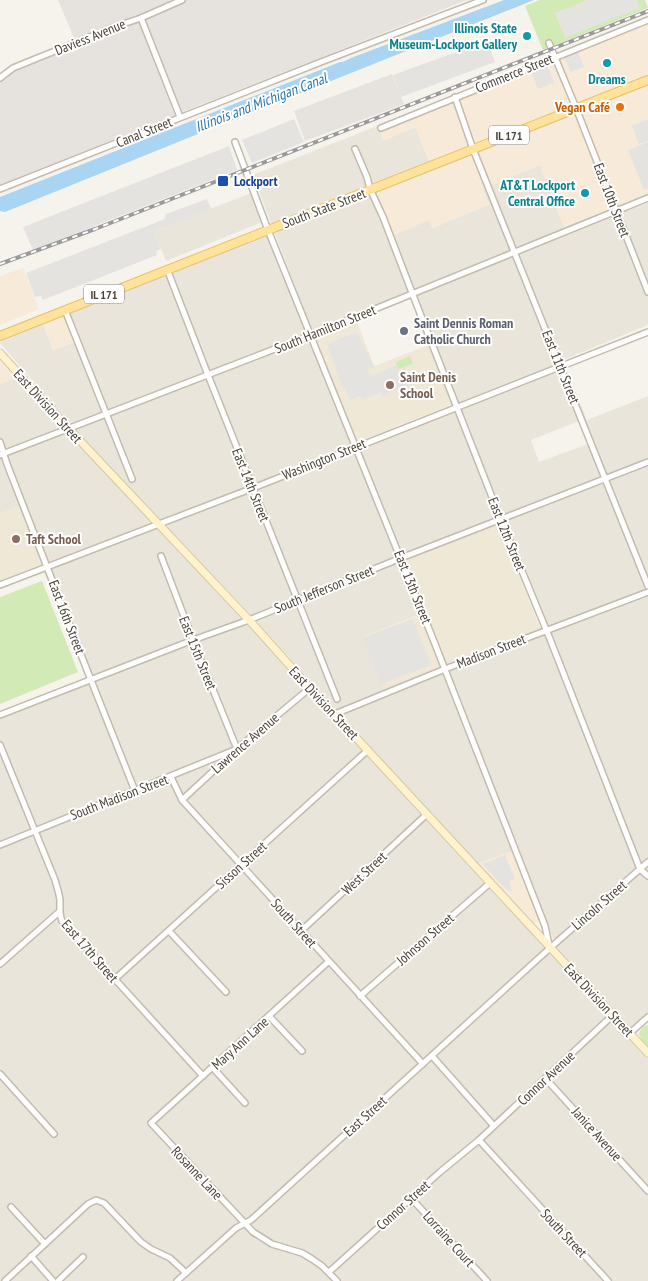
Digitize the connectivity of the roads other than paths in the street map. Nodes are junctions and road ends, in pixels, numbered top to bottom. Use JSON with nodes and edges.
{"nodes":[{"id":1,"x":182,"y":0,"type":"edge"},
{"id":2,"x":483,"y":0,"type":"edge"},
{"id":3,"x":140,"y":18,"type":"junction"},
{"id":4,"x":648,"y":20,"type":"edge"},
{"id":5,"x":549,"y":44,"type":"dead end"},
{"id":6,"x":555,"y":57,"type":"junction"},
{"id":7,"x":0,"y":78,"type":"edge"},
{"id":8,"x":648,"y":80,"type":"edge"},
{"id":9,"x":455,"y":97,"type":"junction"},
{"id":10,"x":576,"y":108,"type":"junction"},
{"id":11,"x":180,"y":117,"type":"junction"},
{"id":12,"x":381,"y":128,"type":"dead end"},
{"id":13,"x":235,"y":142,"type":"dead end"},
{"id":14,"x":355,"y":149,"type":"dead end"},
{"id":15,"x":473,"y":149,"type":"junction"},
{"id":16,"x":0,"y":189,"type":"edge"},
{"id":17,"x":370,"y":190,"type":"junction"},
{"id":18,"x":648,"y":198,"type":"edge"},
{"id":19,"x":617,"y":211,"type":"junction"},
{"id":20,"x":268,"y":230,"type":"junction"},
{"id":21,"x":514,"y":252,"type":"junction"},
{"id":22,"x":167,"y":269,"type":"junction"},
{"id":23,"x":648,"y":292,"type":"edge"},
{"id":24,"x":412,"y":294,"type":"junction"},
{"id":25,"x":65,"y":310,"type":"junction"},
{"id":26,"x":648,"y":332,"type":"edge"},
{"id":27,"x":311,"y":335,"type":"junction"},
{"id":28,"x":0,"y":336,"type":"edge"},
{"id":29,"x":0,"y":353,"type":"edge"},
{"id":30,"x":561,"y":367,"type":"junction"},
{"id":31,"x":208,"y":375,"type":"junction"},
{"id":32,"x":457,"y":407,"type":"junction"},
{"id":33,"x":107,"y":414,"type":"junction"},
{"id":34,"x":68,"y":428,"type":"junction"},
{"id":35,"x":0,"y":442,"type":"edge"},
{"id":36,"x":355,"y":446,"type":"junction"},
{"id":37,"x":2,"y":454,"type":"edge"},
{"id":38,"x":648,"y":462,"type":"edge"},
{"id":39,"x":132,"y":479,"type":"dead end"},
{"id":40,"x":605,"y":479,"type":"junction"},
{"id":41,"x":253,"y":488,"type":"junction"},
{"id":42,"x":501,"y":520,"type":"junction"},
{"id":43,"x":159,"y":523,"type":"junction"},
{"id":44,"x":160,"y":556,"type":"dead end"},
{"id":45,"x":401,"y":558,"type":"junction"},
{"id":46,"x":48,"y":567,"type":"junction"},
{"id":47,"x":0,"y":585,"type":"edge"},
{"id":48,"x":648,"y":586,"type":"edge"},
{"id":49,"x":648,"y":592,"type":"edge"},
{"id":50,"x":297,"y":600,"type":"junction"},
{"id":51,"x":249,"y":620,"type":"junction"},
{"id":52,"x":546,"y":630,"type":"junction"},
{"id":53,"x":193,"y":640,"type":"junction"},
{"id":54,"x":445,"y":669,"type":"junction"},
{"id":55,"x":90,"y":680,"type":"junction"},
{"id":56,"x":310,"y":688,"type":"junction"},
{"id":57,"x":337,"y":699,"type":"dead end"},
{"id":58,"x":335,"y":714,"type":"junction"},
{"id":59,"x":0,"y":715,"type":"edge"},
{"id":60,"x":0,"y":744,"type":"edge"},
{"id":61,"x":237,"y":749,"type":"junction"},
{"id":62,"x":368,"y":750,"type":"junction"},
{"id":63,"x":171,"y":777,"type":"junction"},
{"id":64,"x":135,"y":791,"type":"junction"},
{"id":65,"x":182,"y":800,"type":"junction"},
{"id":66,"x":427,"y":814,"type":"junction"},
{"id":67,"x":35,"y":830,"type":"junction"},
{"id":68,"x":0,"y":845,"type":"edge"},
{"id":69,"x":648,"y":862,"type":"edge"},
{"id":70,"x":241,"y":865,"type":"junction"},
{"id":71,"x":640,"y":869,"type":"junction"},
{"id":72,"x":648,"y":876,"type":"edge"},
{"id":73,"x":490,"y":883,"type":"junction"},
{"id":74,"x":59,"y":912,"type":"junction"},
{"id":75,"x":169,"y":931,"type":"junction"},
{"id":76,"x":301,"y":931,"type":"junction"},
{"id":77,"x":550,"y":948,"type":"junction"},
{"id":78,"x":328,"y":962,"type":"junction"},
{"id":79,"x":0,"y":964,"type":"edge"},
{"id":80,"x":115,"y":979,"type":"junction"},
{"id":81,"x":226,"y":992,"type":"dead end"},
{"id":82,"x":360,"y":996,"type":"junction"},
{"id":83,"x":613,"y":1015,"type":"junction"},
{"id":84,"x":269,"y":1016,"type":"junction"},
{"id":85,"x":648,"y":1016,"type":"edge"},
{"id":86,"x":630,"y":1033,"type":"junction"},
{"id":87,"x":302,"y":1052,"type":"dead end"},
{"id":88,"x":648,"y":1053,"type":"edge"},
{"id":89,"x":432,"y":1056,"type":"junction"},
{"id":90,"x":423,"y":1064,"type":"junction"},
{"id":91,"x":213,"y":1068,"type":"junction"},
{"id":92,"x":0,"y":1074,"type":"edge"},
{"id":93,"x":203,"y":1076,"type":"junction"},
{"id":94,"x":545,"y":1078,"type":"junction"},
{"id":95,"x":245,"y":1103,"type":"dead end"},
{"id":96,"x":151,"y":1123,"type":"joint"},
{"id":97,"x":494,"y":1126,"type":"junction"},
{"id":98,"x":54,"y":1134,"type":"dead end"},
{"id":99,"x":479,"y":1140,"type":"junction"},
{"id":100,"x":648,"y":1191,"type":"edge"},
{"id":101,"x":412,"y":1198,"type":"junction"},
{"id":102,"x":11,"y":1207,"type":"dead end"},
{"id":103,"x":244,"y":1223,"type":"junction"},
{"id":104,"x":45,"y":1244,"type":"junction"},
{"id":105,"x":31,"y":1256,"type":"junction"},
{"id":106,"x":83,"y":1257,"type":"dead end"},
{"id":107,"x":329,"y":1272,"type":"junction"},
{"id":108,"x":186,"y":1274,"type":"junction"},
{"id":109,"x":5,"y":1281,"type":"edge"},
{"id":110,"x":53,"y":1281,"type":"edge"},
{"id":111,"x":58,"y":1281,"type":"edge"},
{"id":112,"x":178,"y":1281,"type":"edge"},
{"id":113,"x":337,"y":1281,"type":"edge"},
{"id":114,"x":487,"y":1281,"type":"edge"},
{"id":115,"x":608,"y":1281,"type":"edge"}],
"edges":[{"from":1,"to":3,"type":"street","name":"Daviess Avenue"},
{"from":2,"to":11,"type":"street","name":"Canal Street"},
{"from":3,"to":7,"type":"street","name":"Daviess Avenue"},
{"from":3,"to":11,"type":"street"},
{"from":4,"to":6,"type":"street","name":"Commerce Street"},
{"from":5,"to":6,"type":"street","name":"East 10th Street"},
{"from":6,"to":9,"type":"street","name":"Commerce Street"},
{"from":6,"to":10,"type":"street","name":"East 10th Street"},
{"from":8,"to":10,"type":"main road","name":"South State Street","number":"IL 171"},
{"from":9,"to":12,"type":"street","name":"Commerce Street"},
{"from":9,"to":15,"type":"street","name":"East 11th Street"},
{"from":10,"to":15,"type":"main road","name":"South State Street","number":"IL 171"},
{"from":10,"to":19,"type":"street","name":"East 10th Street"},
{"from":11,"to":16,"type":"street","name":"Canal Street"},
{"from":13,"to":20,"type":"street","name":"East 13th Street"},
{"from":14,"to":17,"type":"street","name":"East 12th Street"},
{"from":15,"to":17,"type":"main road","name":"South State Street","number":"IL 171"},
{"from":15,"to":21,"type":"street","name":"East 11th Street"},
{"from":17,"to":20,"type":"main road","name":"South State Street","number":"IL 171"},
{"from":17,"to":24,"type":"street","name":"East 12th Street"},
{"from":18,"to":19,"type":"street","name":"South Hamilton Street"},
{"from":19,"to":21,"type":"street","name":"South Hamilton Street"},
{"from":19,"to":23,"type":"street","name":"East 10th Street"},
{"from":20,"to":22,"type":"main road","name":"South State Street","number":"IL 171"},
{"from":20,"to":27,"type":"street","name":"East 13th Street"},
{"from":21,"to":24,"type":"street","name":"South Hamilton Street"},
{"from":21,"to":30,"type":"street","name":"East 11th Street"},
{"from":22,"to":25,"type":"main road","name":"South State Street","number":"IL 171"},
{"from":22,"to":31,"type":"street","name":"East 14th Street"},
{"from":24,"to":27,"type":"street","name":"South Hamilton Street"},
{"from":24,"to":32,"type":"street","name":"East 12th Street"},
{"from":25,"to":28,"type":"main road","name":"South State Street","number":"IL 171"},
{"from":25,"to":33,"type":"street"},
{"from":26,"to":30,"type":"street","name":"Washington Street"},
{"from":27,"to":31,"type":"street","name":"South Hamilton Street"},
{"from":27,"to":36,"type":"street","name":"East 13th Street"},
{"from":29,"to":34,"type":"street","name":"East Division Street"},
{"from":30,"to":32,"type":"street","name":"Washington Street"},
{"from":30,"to":40,"type":"street","name":"East 11th Street"},
{"from":31,"to":33,"type":"street","name":"South Hamilton Street"},
{"from":31,"to":41,"type":"street","name":"East 14th Street"},
{"from":32,"to":36,"type":"street","name":"Washington Street"},
{"from":32,"to":42,"type":"street","name":"East 12th Street"},
{"from":33,"to":34,"type":"street","name":"South Hamilton Street"},
{"from":33,"to":39,"type":"street"},
{"from":34,"to":37,"type":"street","name":"South Hamilton Street"},
{"from":34,"to":43,"type":"street","name":"East Division Street"},
{"from":35,"to":37,"type":"street","name":"East 16th Street"},
{"from":36,"to":41,"type":"street","name":"Washington Street"},
{"from":36,"to":45,"type":"street","name":"East 13th Street"},
{"from":37,"to":46,"type":"street","name":"East 16th Street"},
{"from":38,"to":40,"type":"street","name":"South Jefferson Street"},
{"from":40,"to":42,"type":"street","name":"South Jefferson Street"},
{"from":40,"to":48,"type":"street","name":"East 11th Street"},
{"from":41,"to":43,"type":"street","name":"Washington Street"},
{"from":41,"to":50,"type":"street","name":"East 14th Street"},
{"from":42,"to":45,"type":"street","name":"South Jefferson Street"},
{"from":42,"to":52,"type":"street","name":"East 12th Street"},
{"from":43,"to":46,"type":"street","name":"Washington Street"},
{"from":43,"to":51,"type":"street","name":"East Division Street"},
{"from":44,"to":53,"type":"street","name":"East 15th Street"},
{"from":45,"to":50,"type":"street","name":"South Jefferson Street"},
{"from":45,"to":54,"type":"street","name":"East 13th Street"},
{"from":46,"to":47,"type":"street","name":"Washington Street"},
{"from":46,"to":55,"type":"street","name":"East 16th Street"},
{"from":49,"to":52,"type":"street","name":"Madison Street"},
{"from":50,"to":51,"type":"street","name":"South Jefferson Street"},
{"from":50,"to":57,"type":"street","name":"East 14th Street"},
{"from":51,"to":53,"type":"street","name":"South Jefferson Street"},
{"from":51,"to":56,"type":"street","name":"East Division Street"},
{"from":52,"to":54,"type":"street","name":"Madison Street"},
{"from":52,"to":71,"type":"street","name":"East 12th Street"},
{"from":53,"to":55,"type":"street","name":"South Jefferson Street"},
{"from":53,"to":61,"type":"street","name":"East 15th Street"},
{"from":54,"to":58,"type":"street","name":"Madison Street"},
{"from":54,"to":77,"type":"street","name":"East 13th Street"},
{"from":55,"to":59,"type":"street","name":"South Jefferson Street"},
{"from":55,"to":64,"type":"street","name":"East 16th Street"},
{"from":56,"to":58,"type":"street","name":"East Division Street"},
{"from":56,"to":61,"type":"street","name":"Lawrence Avenue"},
{"from":58,"to":62,"type":"street","name":"East Division Street"},
{"from":60,"to":67,"type":"street","name":"East 17th Street"},
{"from":61,"to":63,"type":"street","name":"South Madison Street"},
{"from":61,"to":65,"type":"street","name":"Lawrence Avenue"},
{"from":62,"to":66,"type":"street","name":"East Division Street"},
{"from":62,"to":70,"type":"street","name":"Sisson Street"},
{"from":63,"to":64,"type":"street","name":"South Madison Street"},
{"from":63,"to":65,"type":"street","name":"South Street"},
{"from":64,"to":67,"type":"street","name":"South Madison Street"},
{"from":65,"to":70,"type":"street","name":"South Street"},
{"from":66,"to":73,"type":"street","name":"East Division Street"},
{"from":66,"to":76,"type":"street","name":"West Street"},
{"from":67,"to":68,"type":"street","name":"South Madison Street"},
{"from":67,"to":74,"type":"street","name":"East 17th Street"},
{"from":69,"to":71,"type":"street","name":"Lincoln Street"},
{"from":70,"to":75,"type":"street","name":"Sisson Street"},
{"from":70,"to":76,"type":"street","name":"South Street"},
{"from":71,"to":72,"type":"street","name":"East 12th Street"},
{"from":71,"to":77,"type":"street","name":"Lincoln Street"},
{"from":73,"to":77,"type":"street","name":"East Division Street"},
{"from":73,"to":82,"type":"street","name":"Johnson Street"},
{"from":74,"to":79,"type":"street"},
{"from":74,"to":80,"type":"street","name":"East 17th Street"},
{"from":75,"to":80,"type":"street","name":"Sisson Street"},
{"from":75,"to":81,"type":"street"},
{"from":76,"to":78,"type":"street","name":"South Street"},
{"from":77,"to":83,"type":"street","name":"East Division Street"},
{"from":77,"to":89,"type":"street","name":"East Street"},
{"from":78,"to":82,"type":"street","name":"South Street"},
{"from":78,"to":84,"type":"street","name":"Mary Ann Lane"},
{"from":80,"to":93,"type":"street","name":"East 17th Street"},
{"from":82,"to":90,"type":"street","name":"South Street"},
{"from":83,"to":86,"type":"street","name":"East Division Street"},
{"from":83,"to":94,"type":"street","name":"Connor Avenue"},
{"from":84,"to":87,"type":"street"},
{"from":84,"to":91,"type":"street","name":"Mary Ann Lane"},
{"from":85,"to":86,"type":"street"},
{"from":86,"to":88,"type":"street","name":"East Division Street"},
{"from":89,"to":90,"type":"street","name":"East Street"},
{"from":89,"to":97,"type":"street"},
{"from":90,"to":103,"type":"street","name":"East Street"},
{"from":91,"to":93,"type":"street","name":"Mary Ann Lane"},
{"from":91,"to":95,"type":"street"},
{"from":92,"to":98,"type":"street"},
{"from":93,"to":96,"type":"street","name":"Mary Ann Lane"},
{"from":94,"to":97,"type":"street","name":"Connor Avenue"},
{"from":94,"to":100,"type":"street","name":"Janice Avenue"},
{"from":96,"to":103,"type":"street","name":"Rosanne Lane"},
{"from":97,"to":99,"type":"street","name":"Connor Avenue"},
{"from":99,"to":101,"type":"street","name":"Connor Street"},
{"from":99,"to":115,"type":"street","name":"South Street"},
{"from":101,"to":107,"type":"street","name":"Connor Street"},
{"from":101,"to":114,"type":"street","name":"Lorraine Court"},
{"from":102,"to":104,"type":"street"},
{"from":103,"to":107,"type":"street","name":"Rosanne Lane"},
{"from":103,"to":108,"type":"street","name":"East Street"},
{"from":104,"to":105,"type":"street"},
{"from":104,"to":108,"type":"street"},
{"from":105,"to":109,"type":"street"},
{"from":105,"to":110,"type":"street"},
{"from":106,"to":111,"type":"street"},
{"from":107,"to":113,"type":"street","name":"Rosanne Lane"},
{"from":108,"to":112,"type":"street","name":"East Street"}]}
